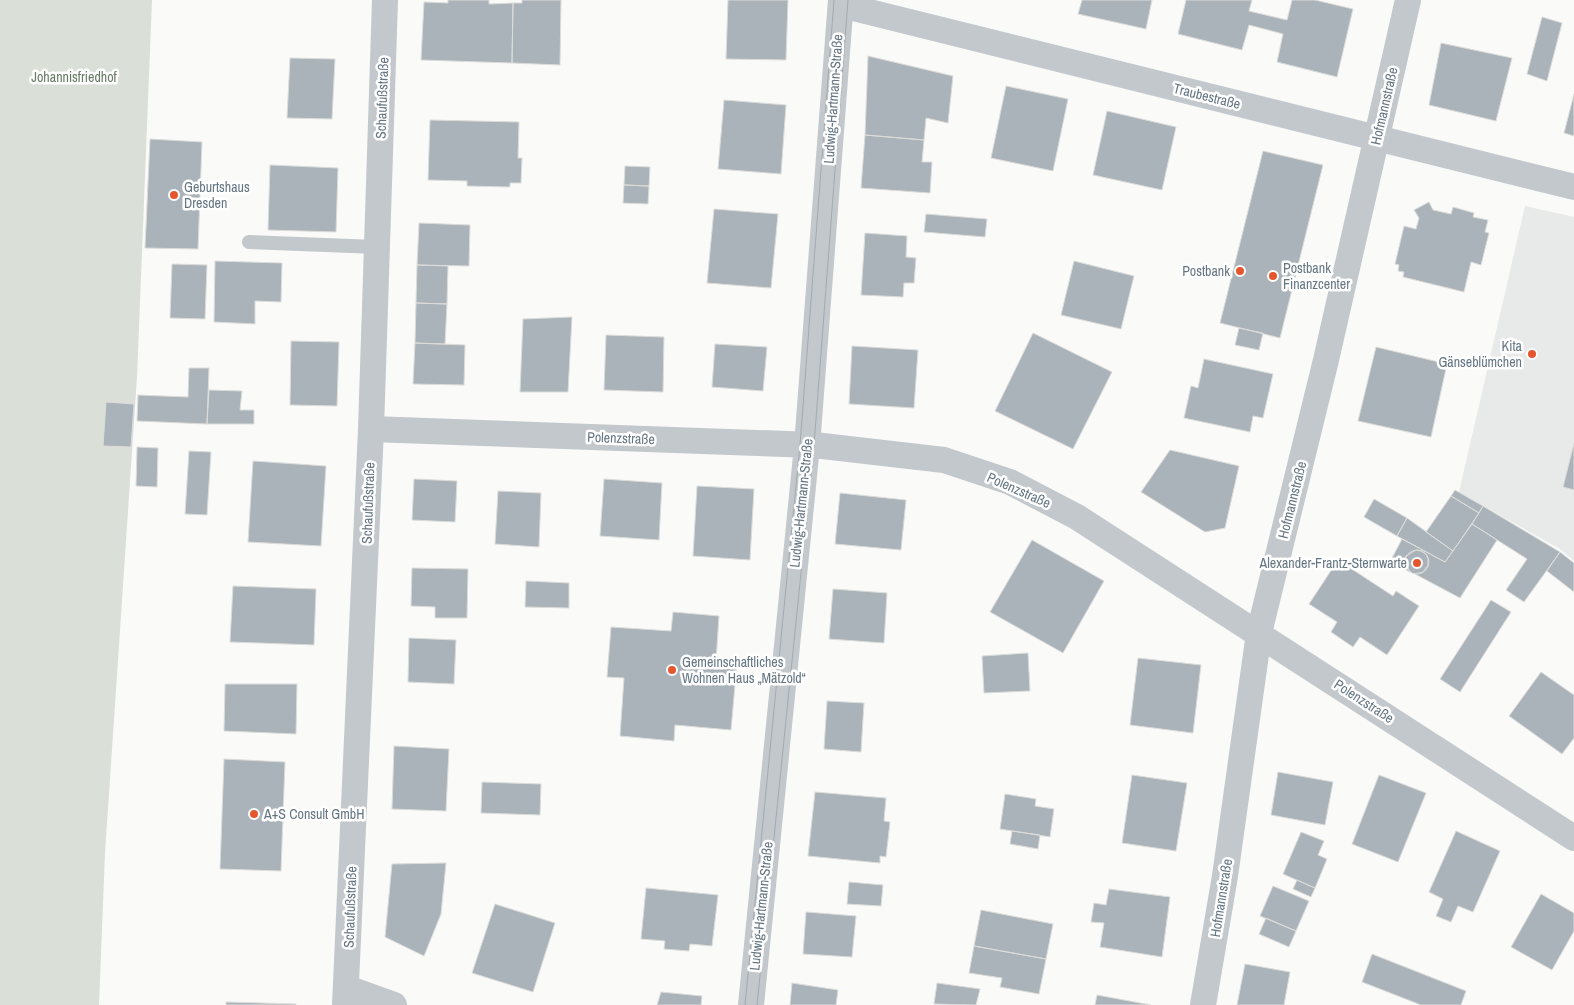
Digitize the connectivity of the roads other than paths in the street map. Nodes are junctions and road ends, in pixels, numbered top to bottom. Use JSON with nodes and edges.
{"nodes":[{"id":1,"x":386,"y":0,"type":"edge"},
{"id":2,"x":1408,"y":0,"type":"edge"},
{"id":3,"x":841,"y":2,"type":"edge"},
{"id":4,"x":1377,"y":139,"type":"junction"},
{"id":5,"x":1574,"y":187,"type":"edge"},
{"id":6,"x":249,"y":242,"type":"dead end"},
{"id":7,"x":377,"y":247,"type":"junction"},
{"id":8,"x":371,"y":429,"type":"junction"},
{"id":9,"x":807,"y":446,"type":"junction"},
{"id":10,"x":1258,"y":633,"type":"junction"},
{"id":11,"x":1574,"y":838,"type":"edge"},
{"id":12,"x":346,"y":997,"type":"edge"},
{"id":13,"x":394,"y":1005,"type":"edge"},
{"id":14,"x":751,"y":1005,"type":"edge"},
{"id":15,"x":1203,"y":1005,"type":"edge"}],
"edges":[{"from":1,"to":7,"type":"street","name":"Schaufußstraße"},
{"from":2,"to":4,"type":"street","name":"Hofmannstraße"},
{"from":3,"to":4,"type":"street","name":"Traubestraße"},
{"from":3,"to":9,"type":"street","name":"Ludwig-Hartmann-Straße"},
{"from":4,"to":5,"type":"street","name":"Traubestraße"},
{"from":4,"to":10,"type":"street","name":"Hofmannstraße"},
{"from":6,"to":7,"type":"lane"},
{"from":7,"to":8,"type":"street","name":"Schaufußstraße"},
{"from":8,"to":9,"type":"street","name":"Polenzstraße"},
{"from":8,"to":12,"type":"street","name":"Schaufußstraße"},
{"from":9,"to":10,"type":"street","name":"Polenzstraße"},
{"from":9,"to":14,"type":"street","name":"Ludwig-Hartmann-Straße"},
{"from":10,"to":11,"type":"street","name":"Polenzstraße"},
{"from":10,"to":15,"type":"street","name":"Hofmannstraße"},
{"from":12,"to":13,"type":"street"}]}
